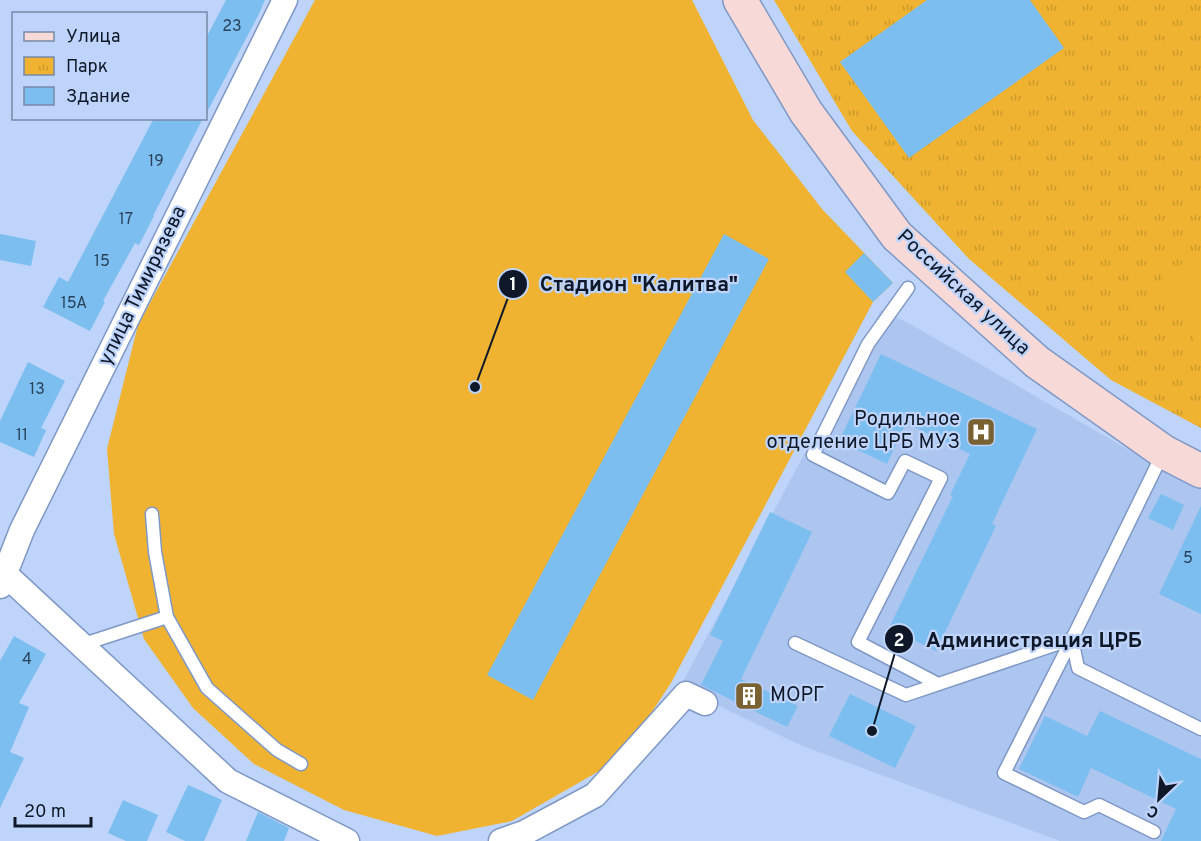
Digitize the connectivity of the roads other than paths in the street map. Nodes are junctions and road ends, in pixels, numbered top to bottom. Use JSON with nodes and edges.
{"nodes":[{"id":1,"x":285,"y":0,"type":"edge"},
{"id":2,"x":740,"y":0,"type":"edge"},
{"id":3,"x":908,"y":288,"type":"dead end"},
{"id":4,"x":1164,"y":452,"type":"junction"},
{"id":5,"x":1201,"y":471,"type":"edge"},
{"id":6,"x":152,"y":514,"type":"dead end"},
{"id":7,"x":2,"y":580,"type":"edge"},
{"id":8,"x":167,"y":617,"type":"junction"},
{"id":9,"x":1072,"y":639,"type":"junction"},
{"id":10,"x":795,"y":643,"type":"dead end"},
{"id":11,"x":81,"y":645,"type":"junction"},
{"id":12,"x":938,"y":684,"type":"junction"},
{"id":13,"x":705,"y":703,"type":"dead end"},
{"id":14,"x":1201,"y":729,"type":"edge"},
{"id":15,"x":301,"y":764,"type":"dead end"},
{"id":16,"x":1154,"y":832,"type":"dead end"},
{"id":17,"x":347,"y":841,"type":"edge"},
{"id":18,"x":501,"y":841,"type":"edge"}],
"edges":[{"from":1,"to":7,"type":"street","name":"улица Тимирязева"},
{"from":2,"to":4,"type":"street","name":"Российская улица"},
{"from":3,"to":12,"type":"lane"},
{"from":4,"to":5,"type":"street","name":"Российская улица"},
{"from":4,"to":9,"type":"lane"},
{"from":6,"to":8,"type":"lane"},
{"from":7,"to":11,"type":"street","name":"улица Тимирязева"},
{"from":8,"to":11,"type":"lane"},
{"from":8,"to":15,"type":"lane"},
{"from":9,"to":12,"type":"lane"},
{"from":9,"to":14,"type":"lane"},
{"from":9,"to":16,"type":"lane"},
{"from":10,"to":12,"type":"lane"},
{"from":11,"to":17,"type":"street","name":"улица Тимирязева"},
{"from":13,"to":18,"type":"street"}]}
